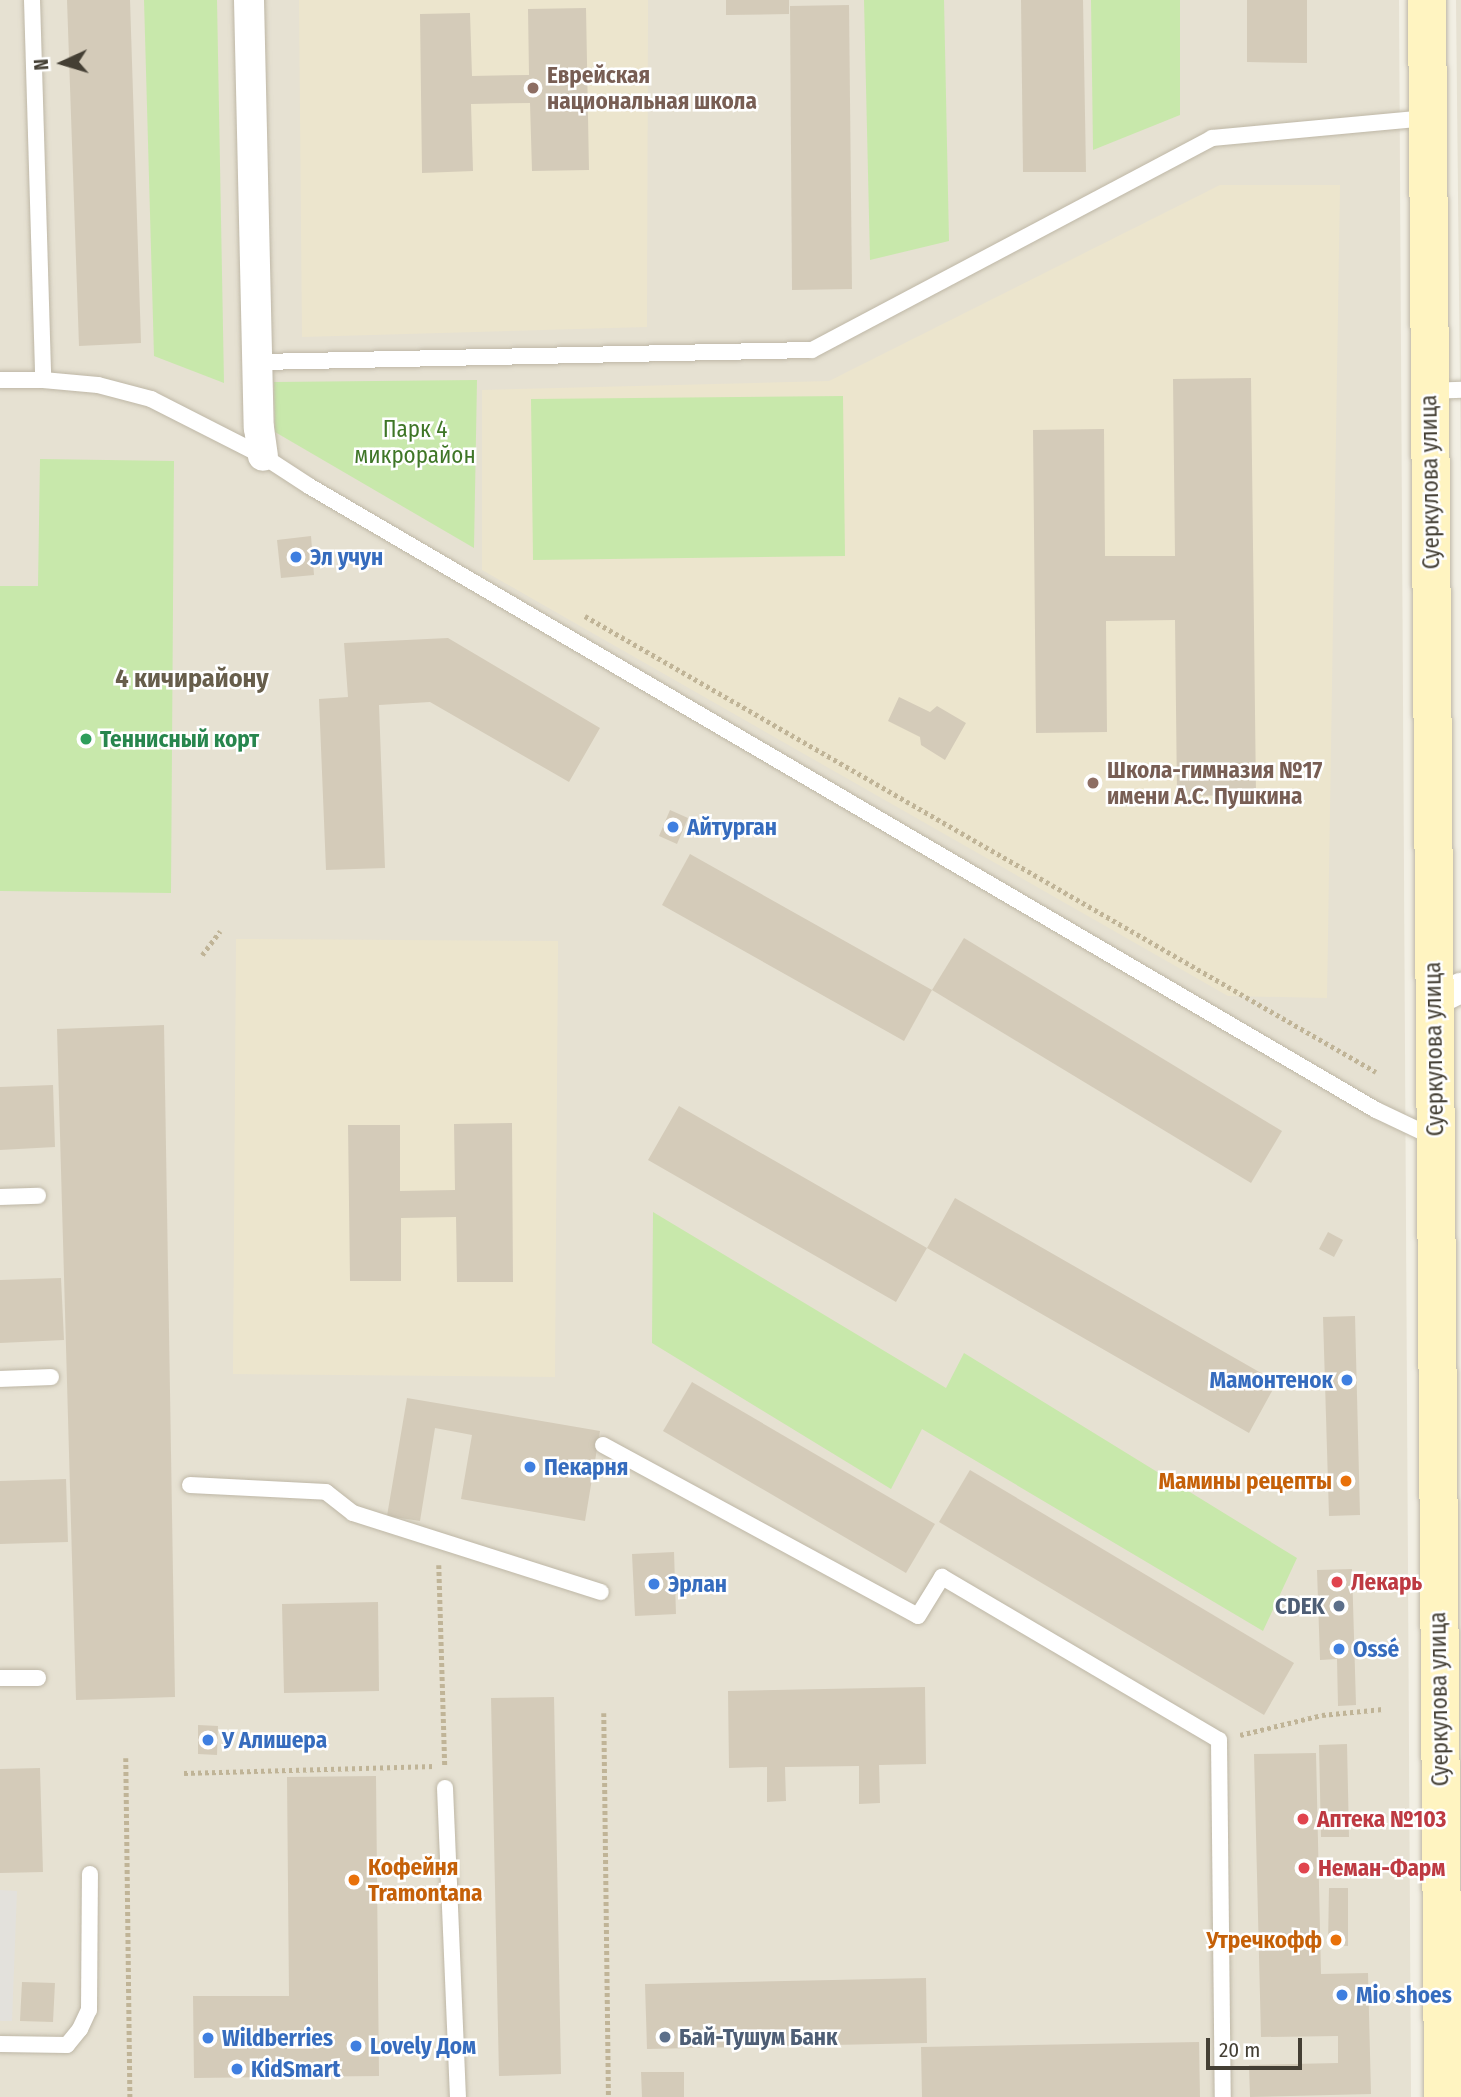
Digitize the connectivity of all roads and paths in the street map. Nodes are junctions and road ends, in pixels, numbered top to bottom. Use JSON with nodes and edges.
{"nodes":[{"id":1,"x":32,"y":0,"type":"edge"},
{"id":2,"x":249,"y":0,"type":"edge"},
{"id":3,"x":1427,"y":0,"type":"edge"},
{"id":4,"x":1427,"y":118,"type":"junction"},
{"id":5,"x":260,"y":362,"type":"junction"},
{"id":6,"x":0,"y":380,"type":"edge"},
{"id":7,"x":43,"y":380,"type":"junction"},
{"id":8,"x":1445,"y":391,"type":"edge"},
{"id":9,"x":263,"y":456,"type":"junction"},
{"id":10,"x":583,"y":615,"type":"dead end"},
{"id":11,"x":220,"y":931,"type":"dead end"},
{"id":12,"x":202,"y":955,"type":"dead end"},
{"id":13,"x":1447,"y":994,"type":"edge"},
{"id":14,"x":1376,"y":1072,"type":"dead end"},
{"id":15,"x":1435,"y":1138,"type":"junction"},
{"id":16,"x":38,"y":1196,"type":"dead end"},
{"id":17,"x":0,"y":1197,"type":"edge"},
{"id":18,"x":51,"y":1377,"type":"dead end"},
{"id":19,"x":0,"y":1379,"type":"edge"},
{"id":20,"x":603,"y":1446,"type":"dead end"},
{"id":21,"x":190,"y":1485,"type":"dead end"},
{"id":22,"x":438,"y":1540,"type":"junction"},
{"id":23,"x":601,"y":1592,"type":"dead end"},
{"id":24,"x":0,"y":1678,"type":"edge"},
{"id":25,"x":38,"y":1678,"type":"dead end"},
{"id":26,"x":1383,"y":1709,"type":"dead end"},
{"id":27,"x":604,"y":1713,"type":"dead end"},
{"id":28,"x":1219,"y":1740,"type":"junction"},
{"id":29,"x":126,"y":1758,"type":"dead end"},
{"id":30,"x":445,"y":1766,"type":"junction"},
{"id":31,"x":184,"y":1773,"type":"dead end"},
{"id":32,"x":445,"y":1788,"type":"joint"},
{"id":33,"x":90,"y":1874,"type":"dead end"},
{"id":34,"x":0,"y":2044,"type":"edge"},
{"id":35,"x":130,"y":2097,"type":"edge"},
{"id":36,"x":458,"y":2097,"type":"edge"},
{"id":37,"x":608,"y":2097,"type":"edge"},
{"id":38,"x":1223,"y":2097,"type":"edge"},
{"id":39,"x":1443,"y":2097,"type":"edge"}],
"edges":[{"from":1,"to":7,"type":"lane"},
{"from":2,"to":5,"type":"street"},
{"from":3,"to":4,"type":"main road","name":"Суеркулова улица"},
{"from":4,"to":5,"type":"lane"},
{"from":4,"to":8,"type":"main road","name":"Суеркулова улица"},
{"from":5,"to":9,"type":"street"},
{"from":6,"to":7,"type":"lane"},
{"from":7,"to":9,"type":"lane"},
{"from":8,"to":13,"type":"main road","name":"Суеркулова улица"},
{"from":9,"to":15,"type":"lane"},
{"from":10,"to":14,"type":"path"},
{"from":11,"to":12,"type":"path"},
{"from":13,"to":15,"type":"main road","name":"Суеркулова улица"},
{"from":15,"to":39,"type":"main road","name":"Суеркулова улица"},
{"from":16,"to":17,"type":"lane"},
{"from":18,"to":19,"type":"lane"},
{"from":20,"to":28,"type":"lane"},
{"from":21,"to":22,"type":"lane"},
{"from":22,"to":23,"type":"lane"},
{"from":22,"to":30,"type":"path"},
{"from":24,"to":25,"type":"lane"},
{"from":26,"to":28,"type":"path"},
{"from":27,"to":37,"type":"path"},
{"from":28,"to":38,"type":"lane"},
{"from":29,"to":35,"type":"path"},
{"from":30,"to":31,"type":"path"},
{"from":30,"to":32,"type":"path"},
{"from":32,"to":36,"type":"lane"},
{"from":33,"to":34,"type":"lane"}]}
